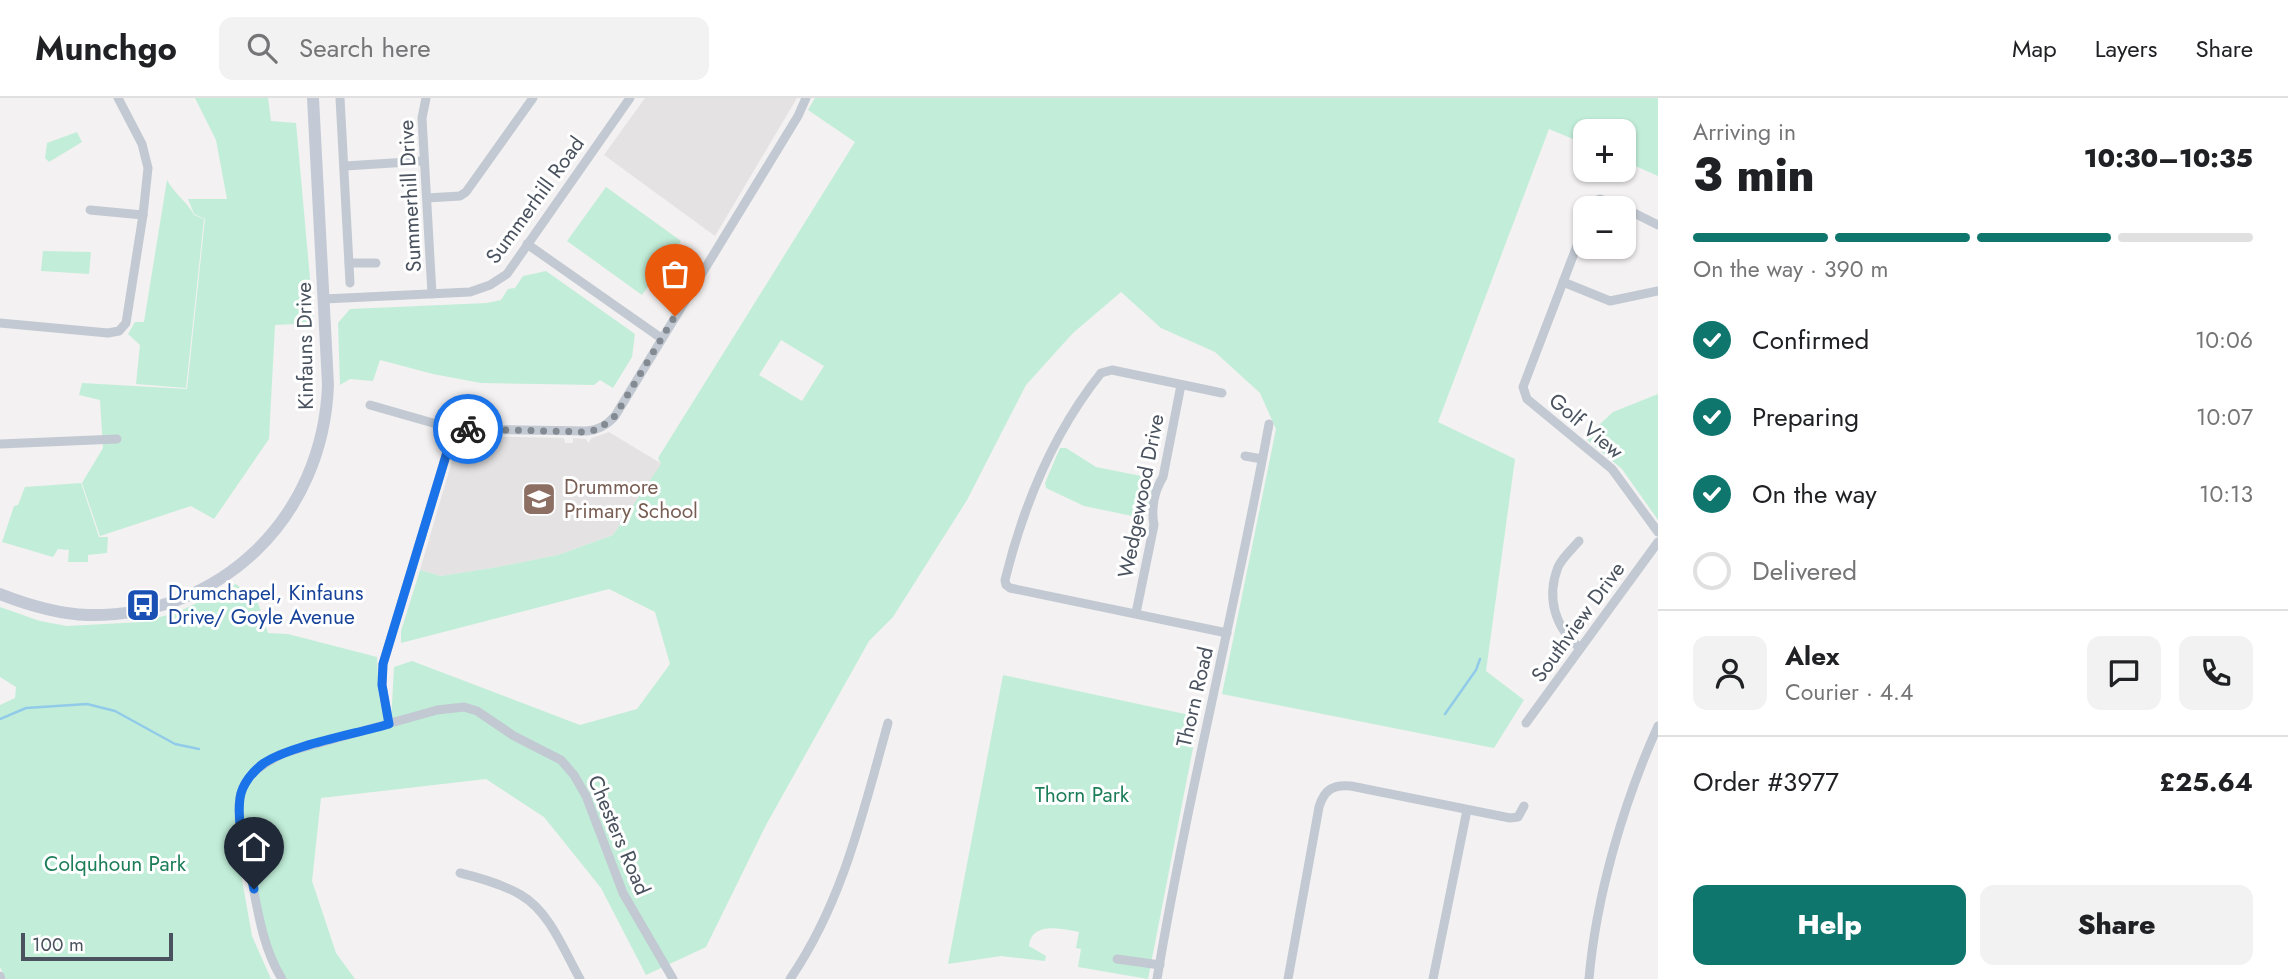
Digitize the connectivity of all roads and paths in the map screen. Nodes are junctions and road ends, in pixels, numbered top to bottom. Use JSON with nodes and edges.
{"nodes":[{"id":1,"x":118,"y":98,"type":"edge"},
{"id":2,"x":313,"y":98,"type":"edge"},
{"id":3,"x":340,"y":98,"type":"edge"},
{"id":4,"x":426,"y":98,"type":"edge"},
{"id":5,"x":533,"y":98,"type":"edge"},
{"id":6,"x":629,"y":98,"type":"edge"},
{"id":7,"x":806,"y":98,"type":"edge"},
{"id":8,"x":424,"y":162,"type":"junction"},
{"id":9,"x":345,"y":166,"type":"junction"},
{"id":10,"x":427,"y":198,"type":"junction"},
{"id":11,"x":90,"y":209,"type":"dead end"},
{"id":12,"x":1636,"y":214,"type":"edge"},
{"id":13,"x":143,"y":215,"type":"junction"},
{"id":14,"x":1658,"y":225,"type":"edge"},
{"id":15,"x":527,"y":244,"type":"junction"},
{"id":16,"x":1573,"y":256,"type":"edge"},
{"id":17,"x":349,"y":263,"type":"junction"},
{"id":18,"x":376,"y":263,"type":"dead end"},
{"id":19,"x":1563,"y":282,"type":"junction"},
{"id":20,"x":350,"y":284,"type":"dead end"},
{"id":21,"x":1658,"y":291,"type":"edge"},
{"id":22,"x":432,"y":294,"type":"junction"},
{"id":23,"x":324,"y":299,"type":"junction"},
{"id":24,"x":0,"y":323,"type":"edge"},
{"id":25,"x":661,"y":338,"type":"junction"},
{"id":26,"x":1181,"y":385,"type":"junction"},
{"id":27,"x":1222,"y":393,"type":"dead end"},
{"id":28,"x":370,"y":405,"type":"dead end"},
{"id":29,"x":1269,"y":424,"type":"dead end"},
{"id":30,"x":454,"y":429,"type":"junction"},
{"id":31,"x":117,"y":439,"type":"dead end"},
{"id":32,"x":0,"y":444,"type":"edge"},
{"id":33,"x":1245,"y":456,"type":"dead end"},
{"id":34,"x":1262,"y":459,"type":"junction"},
{"id":35,"x":1658,"y":531,"type":"edge"},
{"id":36,"x":1579,"y":541,"type":"dead end"},
{"id":37,"x":1658,"y":542,"type":"edge"},
{"id":38,"x":0,"y":594,"type":"edge"},
{"id":39,"x":1136,"y":613,"type":"junction"},
{"id":40,"x":1227,"y":633,"type":"junction"},
{"id":41,"x":1580,"y":648,"type":"junction"},
{"id":42,"x":888,"y":723,"type":"dead end"},
{"id":43,"x":1526,"y":723,"type":"dead end"},
{"id":44,"x":389,"y":724,"type":"junction"},
{"id":45,"x":1658,"y":726,"type":"edge"},
{"id":46,"x":1524,"y":806,"type":"dead end"},
{"id":47,"x":1466,"y":810,"type":"junction"},
{"id":48,"x":460,"y":873,"type":"dead end"},
{"id":49,"x":1117,"y":959,"type":"dead end"},
{"id":50,"x":1160,"y":965,"type":"junction"},
{"id":51,"x":282,"y":979,"type":"edge"},
{"id":52,"x":580,"y":979,"type":"edge"},
{"id":53,"x":673,"y":979,"type":"edge"},
{"id":54,"x":790,"y":979,"type":"edge"},
{"id":55,"x":1157,"y":979,"type":"edge"},
{"id":56,"x":1288,"y":979,"type":"edge"},
{"id":57,"x":1433,"y":979,"type":"edge"},
{"id":58,"x":1589,"y":979,"type":"edge"}],
"edges":[{"from":1,"to":13,"type":"street"},
{"from":2,"to":23,"type":"street","name":"Kinfauns Drive"},
{"from":3,"to":9,"type":"street"},
{"from":4,"to":8,"type":"street","name":"Summerhill Drive"},
{"from":5,"to":10,"type":"street"},
{"from":6,"to":15,"type":"street","name":"Summerhill Road"},
{"from":7,"to":25,"type":"street"},
{"from":8,"to":9,"type":"street"},
{"from":8,"to":10,"type":"street","name":"Summerhill Drive"},
{"from":9,"to":17,"type":"street"},
{"from":10,"to":22,"type":"street","name":"Summerhill Drive"},
{"from":11,"to":13,"type":"street"},
{"from":12,"to":14,"type":"street"},
{"from":13,"to":24,"type":"street"},
{"from":15,"to":22,"type":"street","name":"Summerhill Road"},
{"from":15,"to":25,"type":"street"},
{"from":16,"to":19,"type":"street","name":"Golf View"},
{"from":17,"to":18,"type":"street"},
{"from":17,"to":20,"type":"street"},
{"from":19,"to":21,"type":"street"},
{"from":19,"to":35,"type":"street","name":"Golf View"},
{"from":22,"to":23,"type":"street","name":"Summerhill Road"},
{"from":23,"to":38,"type":"street","name":"Kinfauns Drive"},
{"from":25,"to":30,"type":"street"},
{"from":26,"to":27,"type":"street"},
{"from":26,"to":39,"type":"street","name":"Wedgewood Drive"},
{"from":26,"to":39,"type":"street"},
{"from":28,"to":30,"type":"street"},
{"from":29,"to":34,"type":"street","name":"Thorn Road"},
{"from":30,"to":44,"type":"street"},
{"from":31,"to":32,"type":"street"},
{"from":33,"to":34,"type":"street"},
{"from":34,"to":40,"type":"street","name":"Thorn Road"},
{"from":36,"to":41,"type":"street"},
{"from":37,"to":41,"type":"street","name":"Southview Drive"},
{"from":39,"to":40,"type":"street"},
{"from":40,"to":50,"type":"street","name":"Thorn Road"},
{"from":41,"to":43,"type":"street","name":"Southview Drive"},
{"from":42,"to":54,"type":"street"},
{"from":44,"to":51,"type":"street","name":"Chesters Road"},
{"from":44,"to":53,"type":"street","name":"Chesters Road"},
{"from":45,"to":58,"type":"street"},
{"from":46,"to":47,"type":"street"},
{"from":47,"to":56,"type":"street"},
{"from":47,"to":57,"type":"street"},
{"from":48,"to":52,"type":"street"},
{"from":49,"to":50,"type":"street"},
{"from":50,"to":55,"type":"street","name":"Thorn Road"}]}
